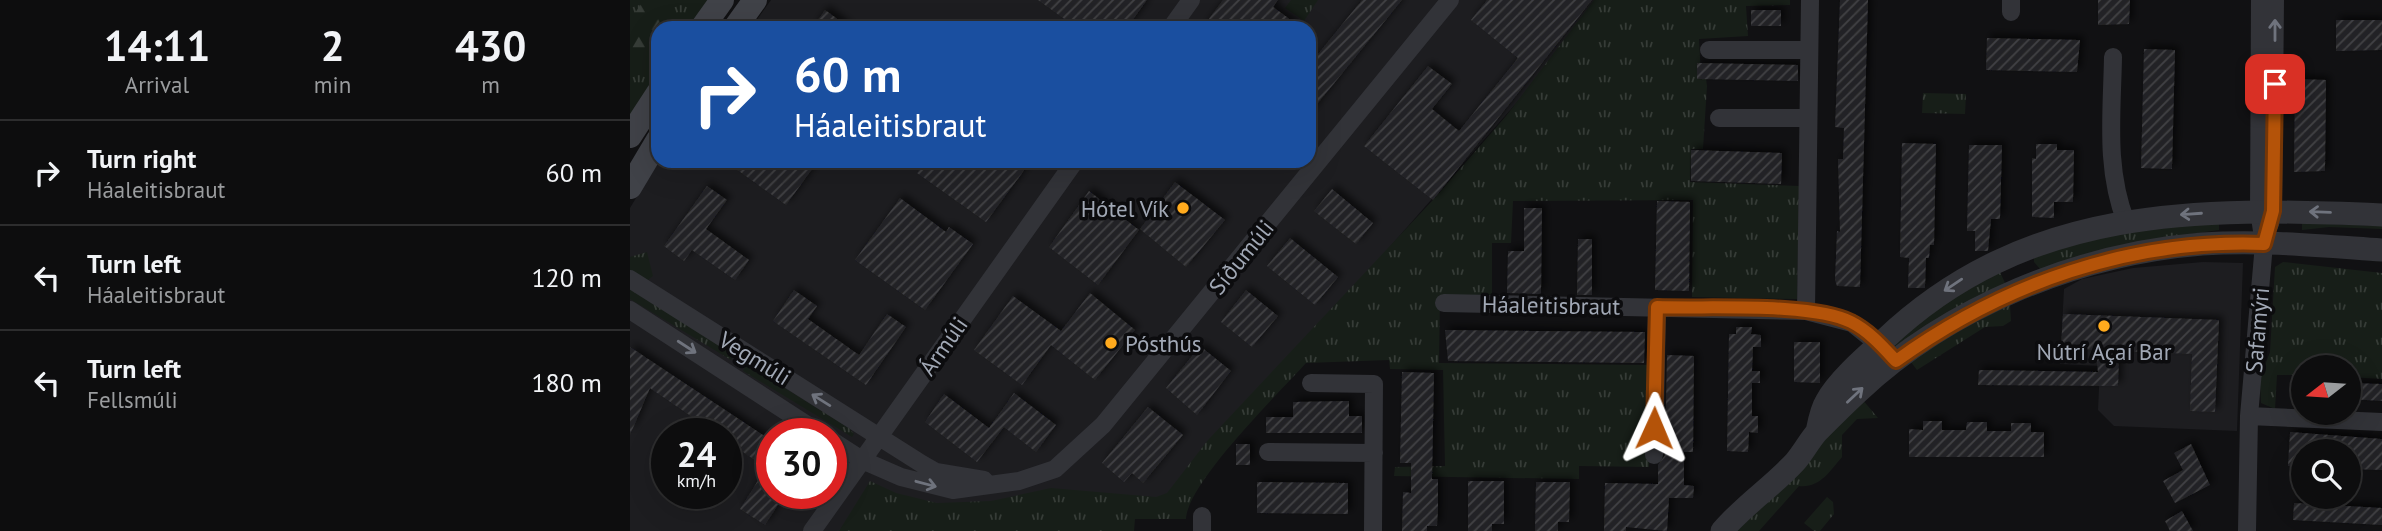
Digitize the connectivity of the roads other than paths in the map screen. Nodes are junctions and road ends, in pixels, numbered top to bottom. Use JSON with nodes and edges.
{"nodes":[{"id":1,"x":722,"y":0,"type":"edge"},
{"id":2,"x":755,"y":0,"type":"edge"},
{"id":3,"x":1191,"y":0,"type":"edge"},
{"id":4,"x":1450,"y":0,"type":"edge"},
{"id":5,"x":1810,"y":0,"type":"edge"},
{"id":6,"x":2260,"y":0,"type":"edge"},
{"id":7,"x":2275,"y":0,"type":"edge"},
{"id":8,"x":707,"y":21,"type":"edge"},
{"id":9,"x":740,"y":21,"type":"edge"},
{"id":10,"x":1176,"y":21,"type":"edge"},
{"id":11,"x":1709,"y":50,"type":"dead end"},
{"id":12,"x":1809,"y":50,"type":"junction"},
{"id":13,"x":2113,"y":57,"type":"dead end"},
{"id":14,"x":651,"y":104,"type":"edge"},
{"id":15,"x":1719,"y":118,"type":"dead end"},
{"id":16,"x":1808,"y":118,"type":"junction"},
{"id":17,"x":630,"y":136,"type":"edge"},
{"id":18,"x":651,"y":152,"type":"edge"},
{"id":19,"x":1316,"y":164,"type":"edge"},
{"id":20,"x":1070,"y":168,"type":"edge"},
{"id":21,"x":1313,"y":168,"type":"edge"},
{"id":22,"x":630,"y":187,"type":"edge"},
{"id":23,"x":2266,"y":211,"type":"junction"},
{"id":24,"x":2382,"y":215,"type":"edge"},
{"id":25,"x":2126,"y":222,"type":"junction"},
{"id":26,"x":2264,"y":244,"type":"junction"},
{"id":27,"x":2382,"y":250,"type":"edge"},
{"id":28,"x":630,"y":279,"type":"edge"},
{"id":29,"x":1444,"y":303,"type":"dead end"},
{"id":30,"x":1657,"y":307,"type":"junction"},
{"id":31,"x":630,"y":310,"type":"edge"},
{"id":32,"x":1806,"y":311,"type":"junction"},
{"id":33,"x":1880,"y":343,"type":"junction"},
{"id":34,"x":1896,"y":361,"type":"junction"},
{"id":35,"x":1311,"y":383,"type":"dead end"},
{"id":36,"x":2249,"y":416,"type":"junction"},
{"id":37,"x":796,"y":418,"type":"edge"},
{"id":38,"x":2382,"y":422,"type":"edge"},
{"id":39,"x":1817,"y":432,"type":"junction"},
{"id":40,"x":879,"y":437,"type":"junction"},
{"id":41,"x":847,"y":450,"type":"edge"},
{"id":42,"x":1268,"y":452,"type":"dead end"},
{"id":43,"x":1374,"y":453,"type":"junction"},
{"id":44,"x":1654,"y":455,"type":"dead end"},
{"id":45,"x":862,"y":460,"type":"junction"},
{"id":46,"x":1009,"y":482,"type":"junction"},
{"id":47,"x":812,"y":531,"type":"edge"},
{"id":48,"x":1373,"y":531,"type":"edge"},
{"id":49,"x":1722,"y":531,"type":"edge"},
{"id":50,"x":2247,"y":531,"type":"edge"}],
"edges":[{"from":1,"to":8,"type":"main road"},
{"from":2,"to":9,"type":"main road"},
{"from":3,"to":10,"type":"street"},
{"from":4,"to":19,"type":"street","name":"Síðumúli"},
{"from":5,"to":12,"type":"street"},
{"from":6,"to":23,"type":"street"},
{"from":23,"to":7,"type":"street","one_way":true},
{"from":11,"to":12,"type":"street"},
{"from":12,"to":16,"type":"street"},
{"from":13,"to":25,"type":"street"},
{"from":14,"to":17,"type":"main road"},
{"from":15,"to":16,"type":"street"},
{"from":16,"to":32,"type":"street"},
{"from":18,"to":22,"type":"main road"},
{"from":20,"to":40,"type":"street","name":"Ármúli"},
{"from":21,"to":46,"type":"street","name":"Síðumúli"},
{"from":24,"to":23,"type":"street","one_way":true},
{"from":23,"to":25,"type":"street","one_way":true},
{"from":23,"to":26,"type":"street","name":"Safamýri"},
{"from":25,"to":33,"type":"street","one_way":true},
{"from":26,"to":27,"type":"street"},
{"from":26,"to":34,"type":"street"},
{"from":26,"to":36,"type":"street","name":"Safamýri"},
{"from":40,"to":28,"type":"street","name":"Vegmúli","one_way":true},
{"from":29,"to":30,"type":"street","name":"Háaleitisbraut"},
{"from":30,"to":32,"type":"street","name":"Háaleitisbraut"},
{"from":30,"to":44,"type":"street"},
{"from":31,"to":37,"type":"street","name":"Vegmúli","one_way":true},
{"from":32,"to":33,"type":"street","name":"Háaleitisbraut"},
{"from":33,"to":34,"type":"street","name":"Háaleitisbraut"},
{"from":33,"to":39,"type":"street"},
{"from":39,"to":34,"type":"street","one_way":true},
{"from":35,"to":43,"type":"street"},
{"from":36,"to":38,"type":"street"},
{"from":36,"to":50,"type":"street","name":"Safamýri"},
{"from":39,"to":49,"type":"street"},
{"from":40,"to":45,"type":"street","name":"Ármúli"},
{"from":40,"to":46,"type":"street","name":"Síðumúli"},
{"from":41,"to":45,"type":"street"},
{"from":42,"to":43,"type":"street"},
{"from":43,"to":48,"type":"street"},
{"from":45,"to":46,"type":"street","name":"Síðumúli","one_way":true},
{"from":45,"to":47,"type":"street","name":"Ármúli"}]}
